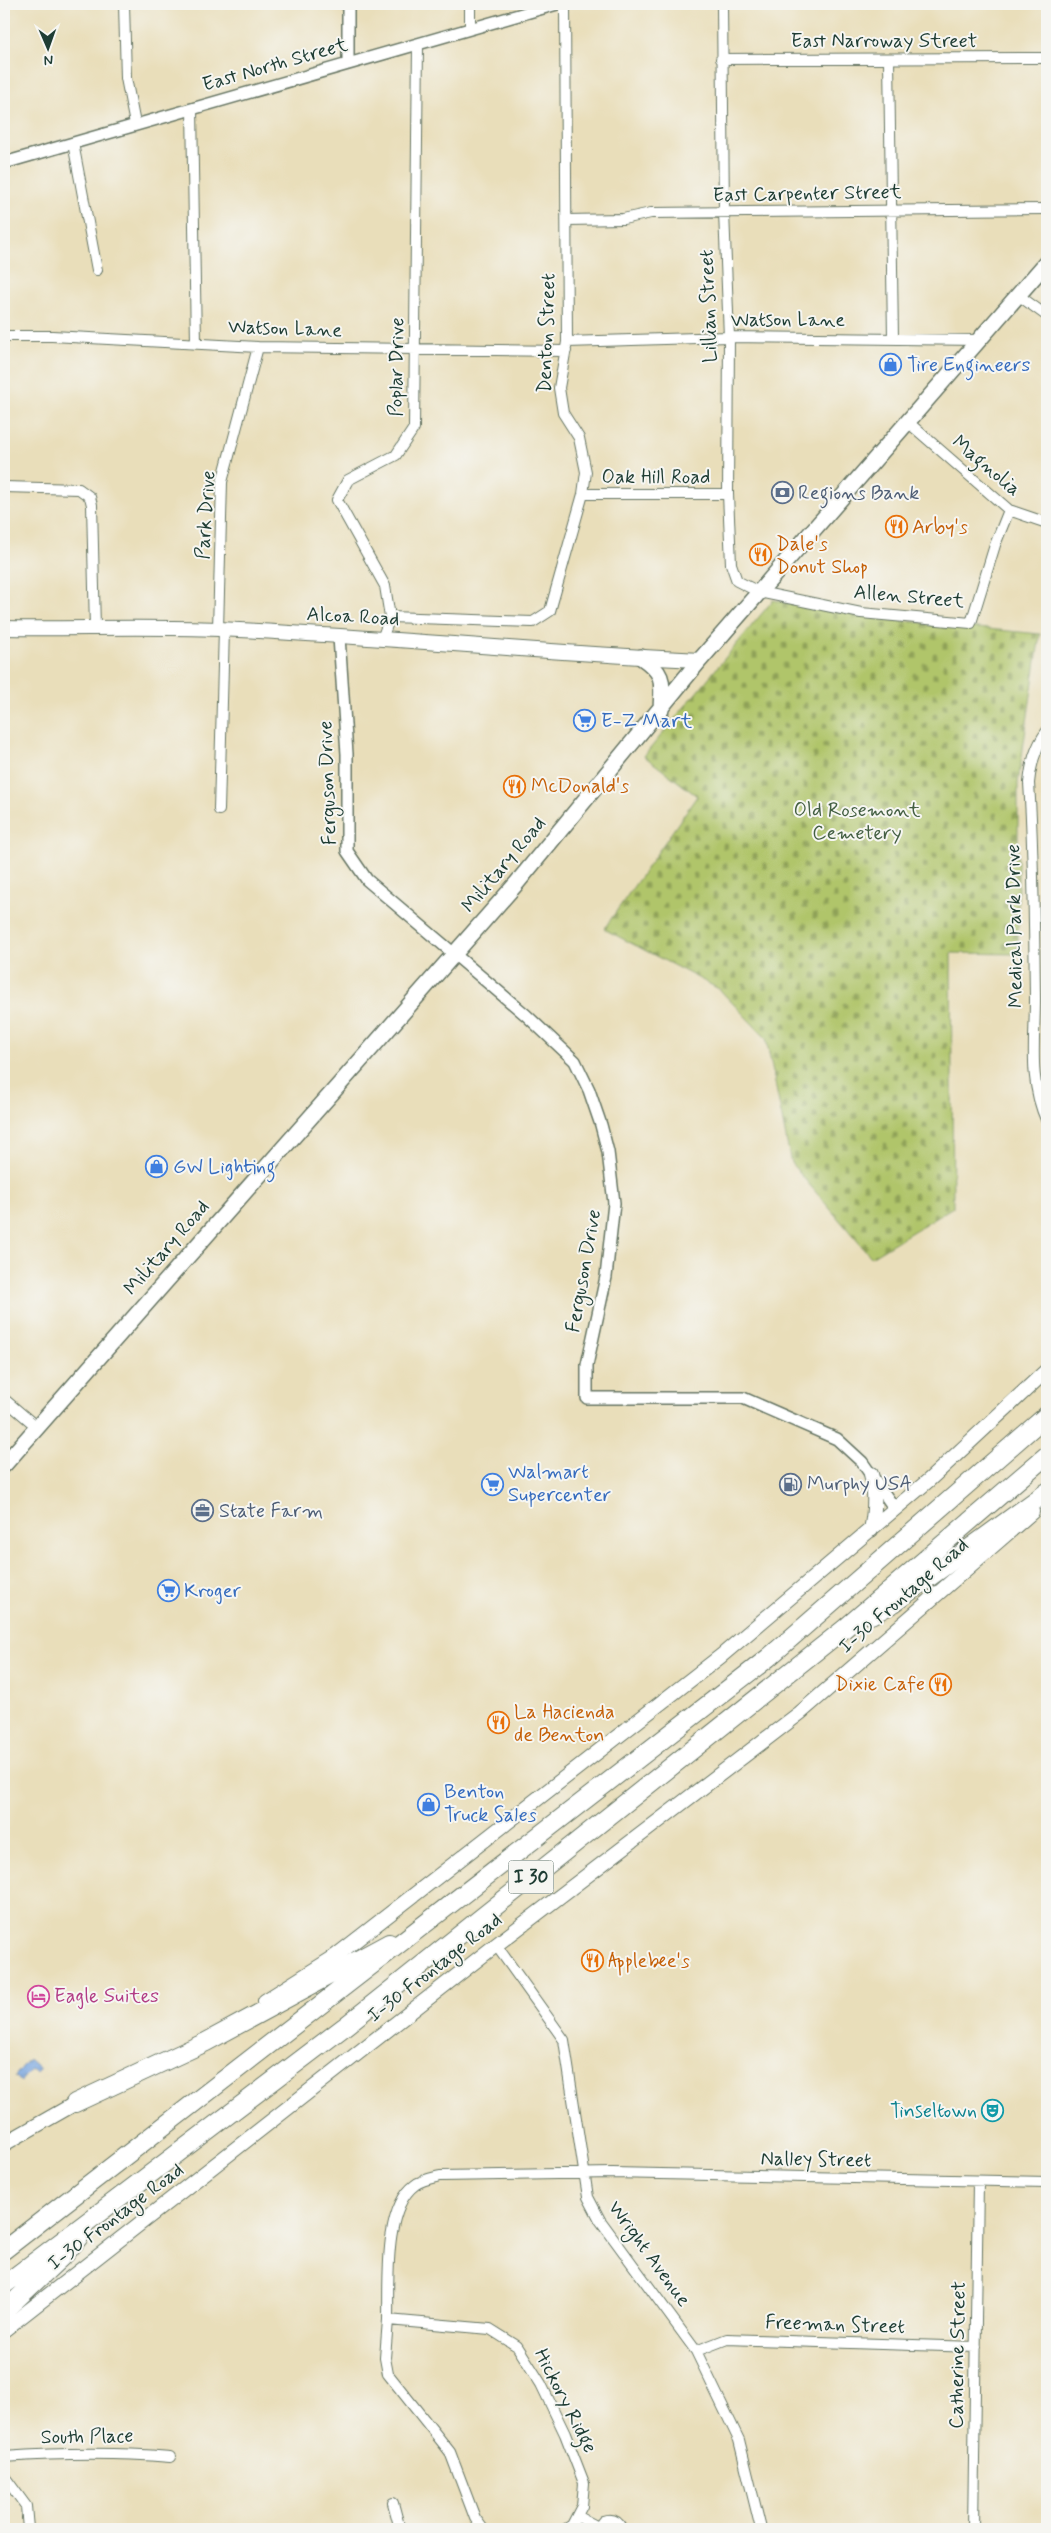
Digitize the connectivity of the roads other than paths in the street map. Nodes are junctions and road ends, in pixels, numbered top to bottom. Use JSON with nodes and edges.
{"nodes":[{"id":1,"x":124,"y":4,"type":"edge"},
{"id":2,"x":348,"y":4,"type":"edge"},
{"id":3,"x":470,"y":4,"type":"edge"},
{"id":4,"x":557,"y":4,"type":"edge"},
{"id":5,"x":565,"y":4,"type":"edge"},
{"id":6,"x":722,"y":4,"type":"edge"},
{"id":7,"x":470,"y":28,"type":"junction"},
{"id":8,"x":418,"y":44,"type":"junction"},
{"id":9,"x":889,"y":58,"type":"junction"},
{"id":10,"x":1047,"y":58,"type":"edge"},
{"id":11,"x":721,"y":59,"type":"junction"},
{"id":12,"x":348,"y":64,"type":"junction"},
{"id":13,"x":192,"y":109,"type":"junction"},
{"id":14,"x":135,"y":124,"type":"junction"},
{"id":15,"x":73,"y":143,"type":"junction"},
{"id":16,"x":4,"y":163,"type":"edge"},
{"id":17,"x":1047,"y":209,"type":"edge"},
{"id":18,"x":891,"y":210,"type":"junction"},
{"id":19,"x":724,"y":212,"type":"junction"},
{"id":20,"x":567,"y":220,"type":"junction"},
{"id":21,"x":1047,"y":262,"type":"edge"},
{"id":22,"x":98,"y":270,"type":"dead end"},
{"id":23,"x":1018,"y":296,"type":"junction"},
{"id":24,"x":1047,"y":316,"type":"edge"},
{"id":25,"x":4,"y":336,"type":"edge"},
{"id":26,"x":729,"y":337,"type":"junction"},
{"id":27,"x":893,"y":338,"type":"junction"},
{"id":28,"x":980,"y":340,"type":"junction"},
{"id":29,"x":196,"y":343,"type":"junction"},
{"id":30,"x":566,"y":346,"type":"junction"},
{"id":31,"x":258,"y":347,"type":"junction"},
{"id":32,"x":416,"y":350,"type":"junction"},
{"id":33,"x":909,"y":423,"type":"junction"},
{"id":34,"x":4,"y":487,"type":"edge"},
{"id":35,"x":583,"y":494,"type":"junction"},
{"id":36,"x":728,"y":494,"type":"junction"},
{"id":37,"x":1009,"y":510,"type":"junction"},
{"id":38,"x":1047,"y":523,"type":"edge"},
{"id":39,"x":759,"y":592,"type":"junction"},
{"id":40,"x":390,"y":617,"type":"junction"},
{"id":41,"x":4,"y":628,"type":"edge"},
{"id":42,"x":95,"y":629,"type":"junction"},
{"id":43,"x":221,"y":629,"type":"junction"},
{"id":44,"x":339,"y":637,"type":"junction"},
{"id":45,"x":382,"y":639,"type":"junction"},
{"id":46,"x":641,"y":658,"type":"junction"},
{"id":47,"x":700,"y":660,"type":"junction"},
{"id":48,"x":661,"y":710,"type":"junction"},
{"id":49,"x":1047,"y":732,"type":"edge"},
{"id":50,"x":219,"y":810,"type":"dead end"},
{"id":51,"x":455,"y":954,"type":"junction"},
{"id":52,"x":1047,"y":1122,"type":"edge"},
{"id":53,"x":1047,"y":1370,"type":"edge"},
{"id":54,"x":4,"y":1399,"type":"edge"},
{"id":55,"x":1047,"y":1415,"type":"edge"},
{"id":56,"x":36,"y":1427,"type":"junction"},
{"id":57,"x":1047,"y":1456,"type":"edge"},
{"id":58,"x":4,"y":1465,"type":"edge"},
{"id":59,"x":870,"y":1474,"type":"junction"},
{"id":60,"x":1047,"y":1492,"type":"edge"},
{"id":61,"x":1047,"y":1498,"type":"edge"},
{"id":62,"x":895,"y":1509,"type":"junction"},
{"id":63,"x":871,"y":1530,"type":"junction"},
{"id":64,"x":844,"y":1629,"type":"junction"},
{"id":65,"x":434,"y":1919,"type":"junction"},
{"id":66,"x":496,"y":1945,"type":"junction"},
{"id":67,"x":75,"y":2103,"type":"junction"},
{"id":68,"x":4,"y":2144,"type":"edge"},
{"id":69,"x":583,"y":2174,"type":"junction"},
{"id":70,"x":978,"y":2181,"type":"junction"},
{"id":71,"x":1047,"y":2182,"type":"edge"},
{"id":72,"x":97,"y":2214,"type":"junction"},
{"id":73,"x":4,"y":2250,"type":"edge"},
{"id":74,"x":4,"y":2285,"type":"edge"},
{"id":75,"x":4,"y":2311,"type":"edge"},
{"id":76,"x":388,"y":2320,"type":"junction"},
{"id":77,"x":4,"y":2330,"type":"edge"},
{"id":78,"x":976,"y":2347,"type":"junction"},
{"id":79,"x":696,"y":2351,"type":"junction"},
{"id":80,"x":170,"y":2456,"type":"dead end"},
{"id":81,"x":4,"y":2458,"type":"edge"},
{"id":82,"x":4,"y":2476,"type":"edge"},
{"id":83,"x":393,"y":2503,"type":"dead end"},
{"id":84,"x":577,"y":2516,"type":"junction"},
{"id":85,"x":597,"y":2528,"type":"edge"},
{"id":86,"x":28,"y":2529,"type":"edge"},
{"id":87,"x":400,"y":2529,"type":"edge"},
{"id":88,"x":483,"y":2529,"type":"edge"},
{"id":89,"x":566,"y":2529,"type":"edge"},
{"id":90,"x":622,"y":2529,"type":"edge"},
{"id":91,"x":761,"y":2529,"type":"edge"},
{"id":92,"x":973,"y":2529,"type":"edge"}],
"edges":[{"from":1,"to":14,"type":"street"},
{"from":2,"to":12,"type":"street"},
{"from":3,"to":7,"type":"street"},
{"from":4,"to":7,"type":"street","name":"East North Street"},
{"from":5,"to":20,"type":"street","name":"Denton Street"},
{"from":6,"to":11,"type":"street","name":"Lillian Street"},
{"from":7,"to":8,"type":"street","name":"East North Street"},
{"from":8,"to":12,"type":"street","name":"East North Street"},
{"from":8,"to":32,"type":"street","name":"Poplar Drive"},
{"from":9,"to":10,"type":"street","name":"East Narroway Street"},
{"from":9,"to":11,"type":"street","name":"East Narroway Street"},
{"from":9,"to":18,"type":"street"},
{"from":11,"to":19,"type":"street","name":"Lillian Street"},
{"from":12,"to":13,"type":"street","name":"East North Street"},
{"from":13,"to":14,"type":"street","name":"East North Street"},
{"from":13,"to":29,"type":"street"},
{"from":14,"to":15,"type":"street","name":"East North Street"},
{"from":15,"to":16,"type":"street","name":"East North Street"},
{"from":15,"to":22,"type":"street"},
{"from":17,"to":18,"type":"street","name":"East Carpenter Street"},
{"from":18,"to":19,"type":"street","name":"East Carpenter Street"},
{"from":18,"to":27,"type":"street"},
{"from":19,"to":20,"type":"street","name":"East Carpenter Street"},
{"from":19,"to":26,"type":"street","name":"Lillian Street"},
{"from":20,"to":30,"type":"street","name":"Denton Street"},
{"from":21,"to":23,"type":"main road","name":"Military Road"},
{"from":23,"to":24,"type":"street"},
{"from":23,"to":28,"type":"main road","name":"Military Road"},
{"from":25,"to":29,"type":"street","name":"Watson Lane"},
{"from":26,"to":27,"type":"street","name":"Watson Lane"},
{"from":26,"to":30,"type":"street","name":"Watson Lane"},
{"from":26,"to":36,"type":"street","name":"Lillian Street"},
{"from":27,"to":28,"type":"street","name":"Watson Lane"},
{"from":28,"to":33,"type":"main road","name":"Military Road"},
{"from":29,"to":31,"type":"street","name":"Watson Lane"},
{"from":30,"to":32,"type":"street","name":"Watson Lane"},
{"from":30,"to":35,"type":"street","name":"Denton Street"},
{"from":31,"to":32,"type":"street","name":"Watson Lane"},
{"from":31,"to":43,"type":"street","name":"Park Drive"},
{"from":32,"to":40,"type":"street","name":"Poplar Drive"},
{"from":33,"to":37,"type":"street","name":"Magnolia"},
{"from":33,"to":39,"type":"main road","name":"Military Road"},
{"from":34,"to":42,"type":"street"},
{"from":35,"to":36,"type":"street","name":"Oak Hill Road"},
{"from":35,"to":40,"type":"street","name":"Denton Street"},
{"from":36,"to":39,"type":"street","name":"Lillian Street"},
{"from":37,"to":38,"type":"street","name":"Magnolia"},
{"from":37,"to":39,"type":"street","name":"Allen Street"},
{"from":39,"to":47,"type":"main road","name":"Military Road"},
{"from":40,"to":45,"type":"street","name":"Poplar Drive"},
{"from":41,"to":42,"type":"main road","name":"Alcoa Road"},
{"from":42,"to":43,"type":"main road","name":"Alcoa Road"},
{"from":43,"to":44,"type":"main road","name":"Alcoa Road"},
{"from":43,"to":50,"type":"street","name":"Park Drive"},
{"from":44,"to":45,"type":"main road","name":"Alcoa Road"},
{"from":44,"to":51,"type":"street","name":"Ferguson Drive"},
{"from":45,"to":46,"type":"main road","name":"Alcoa Road"},
{"from":46,"to":47,"type":"main road","name":"Alcoa Road"},
{"from":46,"to":48,"type":"main road"},
{"from":47,"to":48,"type":"main road","name":"Military Road"},
{"from":48,"to":51,"type":"main road","name":"Military Road"},
{"from":49,"to":52,"type":"street","name":"Medical Park Drive"},
{"from":51,"to":56,"type":"main road","name":"Military Road"},
{"from":51,"to":59,"type":"street","name":"Ferguson Drive"},
{"from":53,"to":62,"type":"main road"},
{"from":54,"to":56,"type":"street"},
{"from":55,"to":65,"type":"highway","number":"I 30"},
{"from":56,"to":58,"type":"main road","name":"Military Road"},
{"from":57,"to":64,"type":"highway","number":"I 30"},
{"from":59,"to":62,"type":"street","name":"Ferguson Drive"},
{"from":59,"to":63,"type":"main road"},
{"from":60,"to":64,"type":"highway"},
{"from":61,"to":66,"type":"main road","name":"I-30 Frontage Road"},
{"from":62,"to":63,"type":"main road"},
{"from":63,"to":67,"type":"main road"},
{"from":64,"to":72,"type":"highway","number":"I 30"},
{"from":65,"to":67,"type":"highway"},
{"from":65,"to":73,"type":"highway","number":"I 30"},
{"from":66,"to":69,"type":"street","name":"Wright Avenue"},
{"from":66,"to":77,"type":"main road","name":"I-30 Frontage Road"},
{"from":67,"to":68,"type":"main road"},
{"from":69,"to":70,"type":"street","name":"Nalley Street"},
{"from":69,"to":76,"type":"street"},
{"from":69,"to":79,"type":"street","name":"Wright Avenue"},
{"from":70,"to":71,"type":"street","name":"Nalley Street"},
{"from":70,"to":78,"type":"street","name":"Catherine Street"},
{"from":72,"to":74,"type":"highway","number":"I 30"},
{"from":72,"to":75,"type":"highway"},
{"from":76,"to":84,"type":"street","name":"Hickory Ridge"},
{"from":76,"to":88,"type":"street"},
{"from":78,"to":79,"type":"street","name":"Freeman Street"},
{"from":78,"to":92,"type":"street","name":"Catherine Street"},
{"from":79,"to":91,"type":"street","name":"Wright Avenue"},
{"from":80,"to":81,"type":"street","name":"South Place"},
{"from":82,"to":86,"type":"street"},
{"from":83,"to":87,"type":"street"},
{"from":84,"to":85,"type":"street"},
{"from":84,"to":89,"type":"street","name":"Hickory Ridge"},
{"from":85,"to":90,"type":"street"}]}
